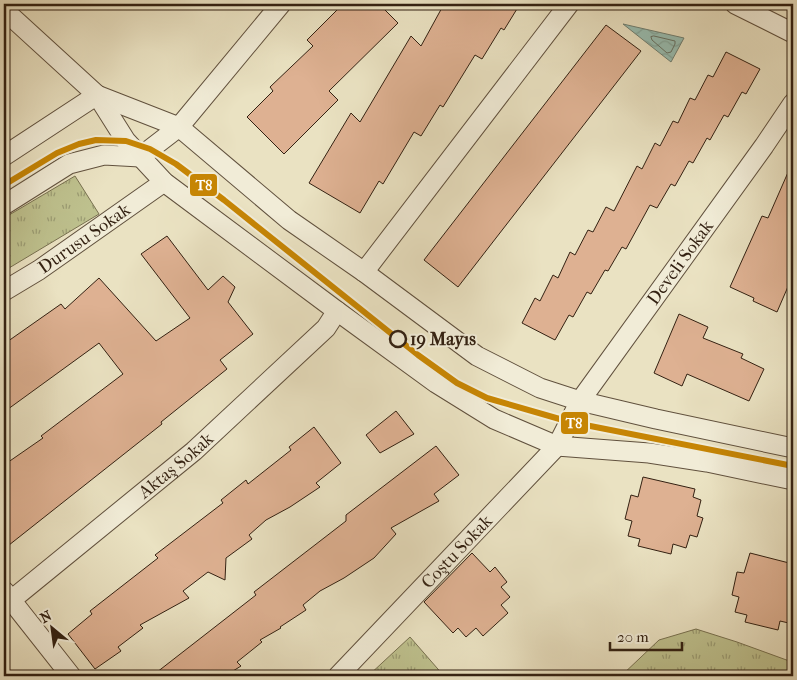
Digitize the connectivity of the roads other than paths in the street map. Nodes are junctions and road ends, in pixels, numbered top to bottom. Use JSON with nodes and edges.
{"nodes":[{"id":1,"x":281,"y":4,"type":"edge"},
{"id":2,"x":569,"y":4,"type":"edge"},
{"id":3,"x":735,"y":4,"type":"edge"},
{"id":4,"x":4,"y":10,"type":"edge"},
{"id":5,"x":793,"y":33,"type":"edge"},
{"id":6,"x":97,"y":95,"type":"junction"},
{"id":7,"x":793,"y":103,"type":"edge"},
{"id":8,"x":179,"y":127,"type":"junction"},
{"id":9,"x":4,"y":156,"type":"edge"},
{"id":10,"x":140,"y":157,"type":"junction"},
{"id":11,"x":164,"y":182,"type":"junction"},
{"id":12,"x":4,"y":205,"type":"edge"},
{"id":13,"x":364,"y":272,"type":"junction"},
{"id":14,"x":4,"y":291,"type":"edge"},
{"id":15,"x":337,"y":311,"type":"junction"},
{"id":16,"x":580,"y":401,"type":"junction"},
{"id":17,"x":570,"y":422,"type":"joint"},
{"id":18,"x":557,"y":446,"type":"junction"},
{"id":19,"x":793,"y":448,"type":"edge"},
{"id":20,"x":793,"y":480,"type":"edge"},
{"id":21,"x":6,"y":599,"type":"edge"},
{"id":22,"x":71,"y":676,"type":"edge"},
{"id":23,"x":338,"y":676,"type":"edge"}],
"edges":[{"from":1,"to":8,"type":"street"},
{"from":2,"to":13,"type":"street"},
{"from":3,"to":5,"type":"street"},
{"from":4,"to":6,"type":"street"},
{"from":6,"to":8,"type":"street"},
{"from":6,"to":9,"type":"street"},
{"from":6,"to":10,"type":"street"},
{"from":7,"to":16,"type":"street","name":"Develi Sokak"},
{"from":8,"to":10,"type":"street"},
{"from":8,"to":13,"type":"street"},
{"from":10,"to":11,"type":"street"},
{"from":10,"to":12,"type":"street"},
{"from":11,"to":14,"type":"street","name":"Durusu Sokak"},
{"from":11,"to":15,"type":"street"},
{"from":13,"to":16,"type":"street"},
{"from":15,"to":18,"type":"street"},
{"from":15,"to":21,"type":"street","name":"Aktaş Sokak"},
{"from":16,"to":17,"type":"street","name":"Develi Sokak"},
{"from":16,"to":19,"type":"street"},
{"from":17,"to":18,"type":"street","name":"Coştu Sokak"},
{"from":18,"to":20,"type":"street"},
{"from":18,"to":23,"type":"street","name":"Coştu Sokak"},
{"from":21,"to":22,"type":"street"}]}
